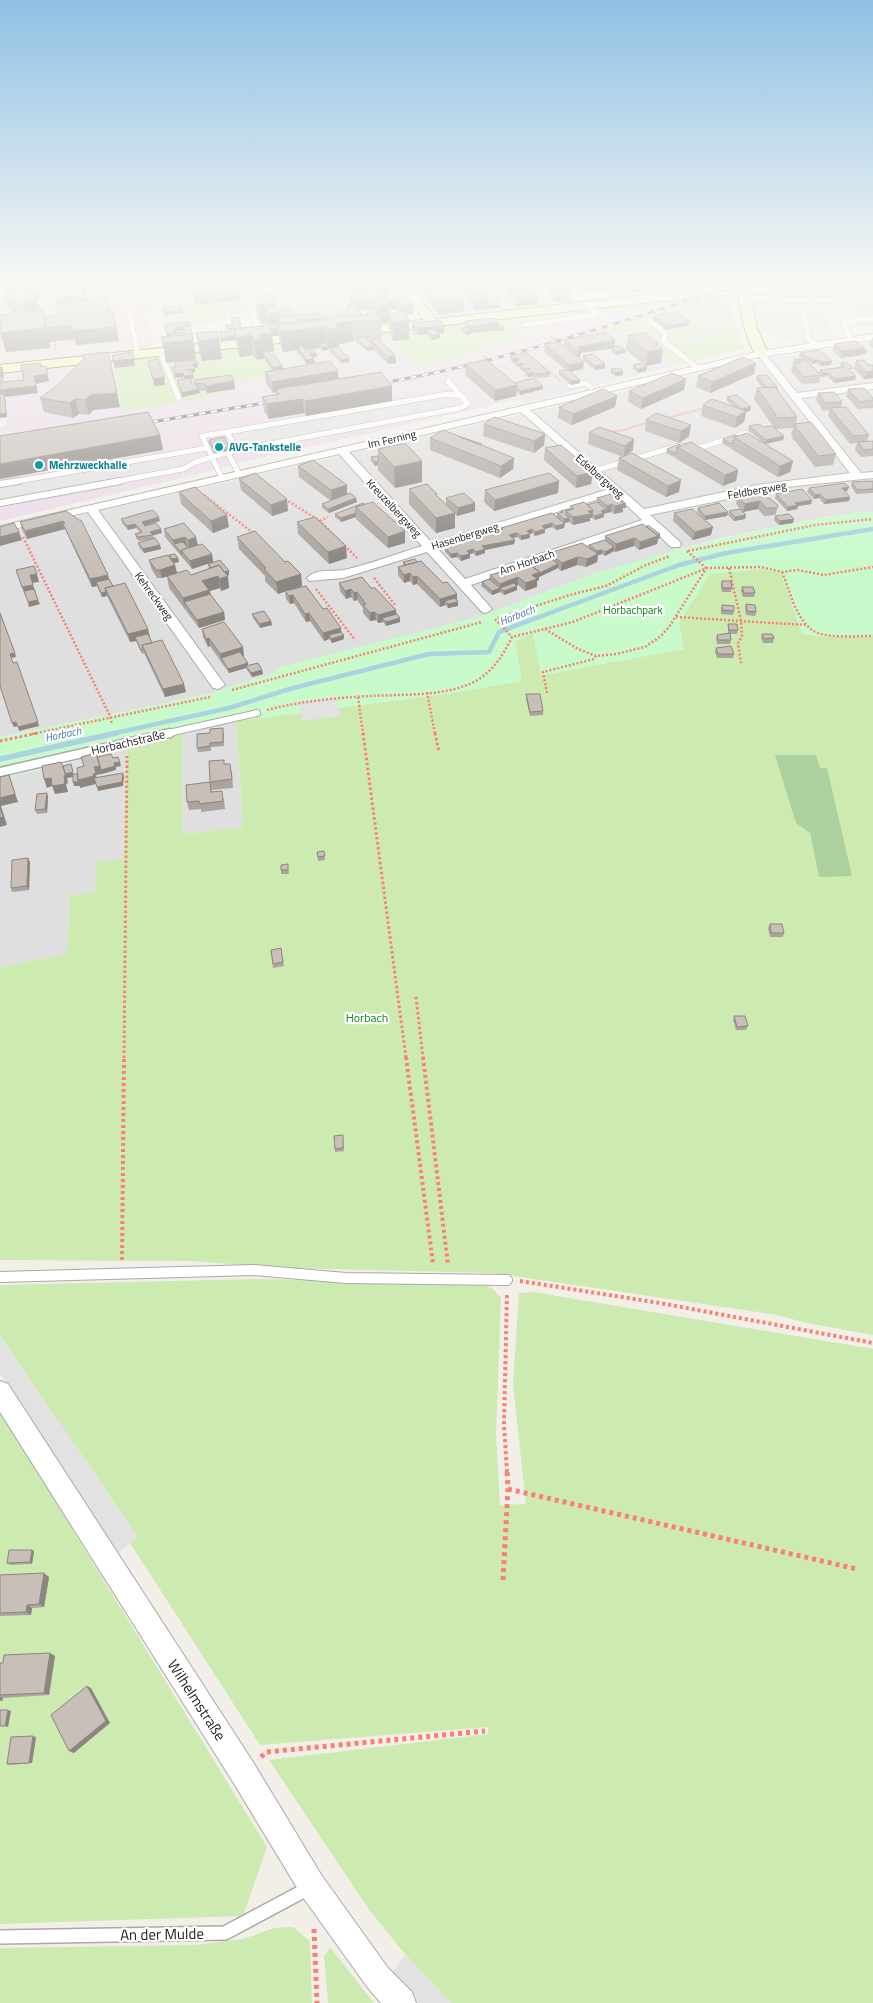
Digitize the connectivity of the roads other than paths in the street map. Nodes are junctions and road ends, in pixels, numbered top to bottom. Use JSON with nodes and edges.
{"nodes":[{"id":1,"x":170,"y":377,"type":"edge"},
{"id":2,"x":659,"y":377,"type":"edge"},
{"id":3,"x":781,"y":377,"type":"edge"},
{"id":4,"x":448,"y":381,"type":"dead end"},
{"id":5,"x":873,"y":386,"type":"edge"},
{"id":6,"x":591,"y":387,"type":"dead end"},
{"id":7,"x":582,"y":396,"type":"junction"},
{"id":8,"x":796,"y":396,"type":"junction"},
{"id":9,"x":464,"y":398,"type":"junction"},
{"id":10,"x":179,"y":399,"type":"dead end"},
{"id":11,"x":523,"y":409,"type":"junction"},
{"id":12,"x":227,"y":432,"type":"junction"},
{"id":13,"x":747,"y":433,"type":"edge"},
{"id":14,"x":207,"y":448,"type":"junction"},
{"id":15,"x":237,"y":450,"type":"junction"},
{"id":16,"x":342,"y":450,"type":"junction"},
{"id":17,"x":229,"y":455,"type":"junction"},
{"id":18,"x":212,"y":458,"type":"junction"},
{"id":19,"x":593,"y":471,"type":"junction"},
{"id":20,"x":239,"y":474,"type":"junction"},
{"id":21,"x":873,"y":475,"type":"edge"},
{"id":22,"x":858,"y":476,"type":"junction"},
{"id":23,"x":222,"y":478,"type":"junction"},
{"id":24,"x":0,"y":484,"type":"edge"},
{"id":25,"x":617,"y":490,"type":"junction"},
{"id":26,"x":0,"y":503,"type":"edge"},
{"id":27,"x":91,"y":508,"type":"junction"},
{"id":28,"x":646,"y":517,"type":"junction"},
{"id":29,"x":0,"y":529,"type":"edge"},
{"id":30,"x":675,"y":544,"type":"dead end"},
{"id":31,"x":430,"y":546,"type":"junction"},
{"id":32,"x":314,"y":582,"type":"road end"},
{"id":33,"x":462,"y":584,"type":"junction"},
{"id":34,"x":486,"y":609,"type":"dead end"},
{"id":35,"x":216,"y":691,"type":"road end"},
{"id":36,"x":257,"y":713,"type":"road end"},
{"id":37,"x":0,"y":772,"type":"edge"},
{"id":38,"x":0,"y":1277,"type":"edge"},
{"id":39,"x":507,"y":1280,"type":"road end"},
{"id":40,"x":0,"y":1392,"type":"edge"},
{"id":41,"x":312,"y":1886,"type":"junction"},
{"id":42,"x":0,"y":1937,"type":"edge"},
{"id":43,"x":401,"y":2003,"type":"edge"}],
"edges":[{"from":1,"to":10,"type":"lane"},
{"from":2,"to":7,"type":"street","name":"Im Ferning"},
{"from":3,"to":8,"type":"street"},
{"from":4,"to":9,"type":"lane"},
{"from":5,"to":8,"type":"street"},
{"from":6,"to":7,"type":"lane"},
{"from":7,"to":11,"type":"street","name":"Im Ferning"},
{"from":8,"to":22,"type":"street"},
{"from":9,"to":12,"type":"lane"},
{"from":9,"to":15,"type":"lane"},
{"from":11,"to":16,"type":"street","name":"Im Ferning"},
{"from":11,"to":19,"type":"street","name":"Edelbergweg"},
{"from":12,"to":14,"type":"lane"},
{"from":12,"to":15,"type":"lane"},
{"from":13,"to":19,"type":"lane"},
{"from":14,"to":18,"type":"lane"},
{"from":14,"to":24,"type":"lane"},
{"from":15,"to":17,"type":"lane"},
{"from":16,"to":20,"type":"street","name":"Im Ferning"},
{"from":16,"to":31,"type":"street","name":"Kreuzelbergweg"},
{"from":17,"to":18,"type":"lane"},
{"from":17,"to":20,"type":"lane"},
{"from":18,"to":23,"type":"lane"},
{"from":18,"to":26,"type":"lane"},
{"from":19,"to":25,"type":"street","name":"Edelbergweg"},
{"from":20,"to":23,"type":"street","name":"Im Ferning"},
{"from":21,"to":22,"type":"street","name":"Feldbergweg"},
{"from":22,"to":28,"type":"street","name":"Feldbergweg"},
{"from":23,"to":27,"type":"street","name":"Im Ferning"},
{"from":25,"to":28,"type":"street","name":"Edelbergweg"},
{"from":25,"to":31,"type":"street","name":"Hasenbergweg"},
{"from":27,"to":29,"type":"street","name":"Im Ferning"},
{"from":27,"to":35,"type":"street","name":"Kehreckweg"},
{"from":28,"to":30,"type":"street","name":"Edelbergweg"},
{"from":28,"to":33,"type":"street","name":"Am Horbach"},
{"from":31,"to":32,"type":"street","name":"Hasenbergweg"},
{"from":31,"to":33,"type":"street","name":"Kreuzelbergweg"},
{"from":33,"to":34,"type":"street","name":"Kreuzelbergweg"},
{"from":36,"to":37,"type":"lane","name":"Horbachstraße"},
{"from":38,"to":39,"type":"lane"},
{"from":40,"to":41,"type":"street","name":"Wilhelmstraße"},
{"from":41,"to":42,"type":"lane","name":"An der Mulde"},
{"from":41,"to":43,"type":"street","name":"Wilhelmstraße"}]}
